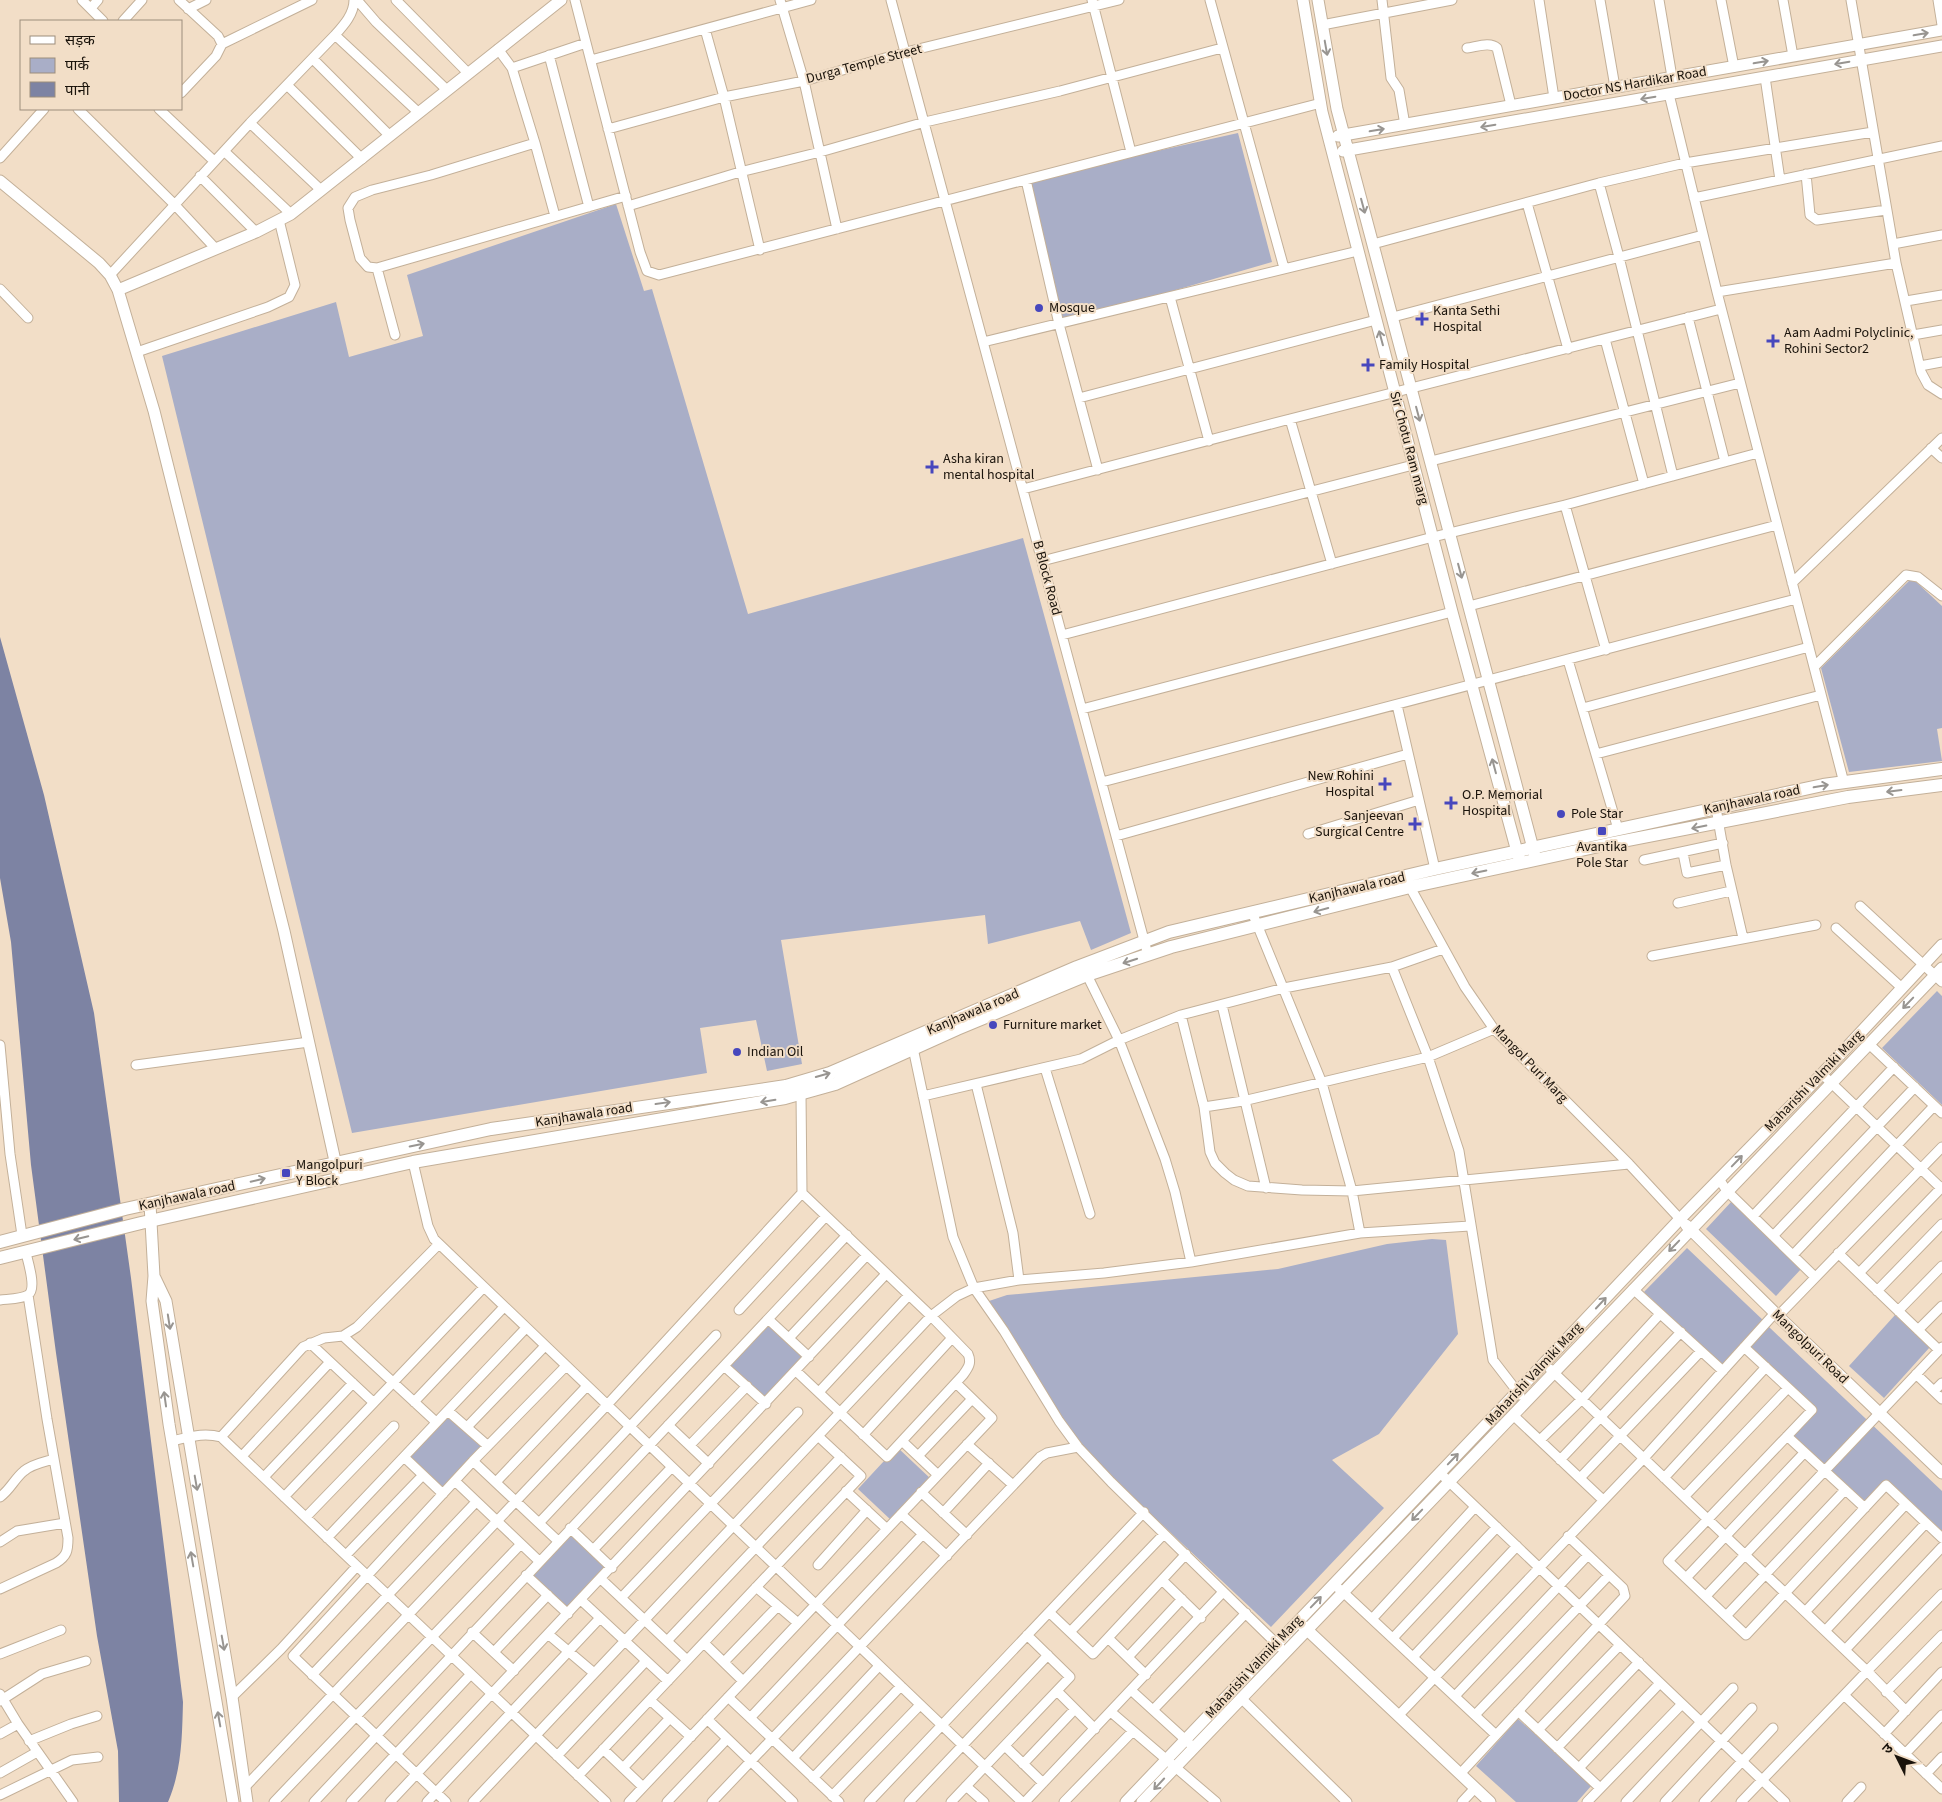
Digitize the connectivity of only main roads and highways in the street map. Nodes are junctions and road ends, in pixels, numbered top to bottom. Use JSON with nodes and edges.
{"nodes":[{"id":1,"x":1942,"y":769,"type":"edge"},
{"id":2,"x":1942,"y":785,"type":"edge"},
{"id":3,"x":1535,"y":854,"type":"junction"},
{"id":4,"x":1518,"y":858,"type":"junction"},
{"id":5,"x":714,"y":1096,"type":"junction"},
{"id":6,"x":717,"y":1109,"type":"junction"},
{"id":7,"x":0,"y":1242,"type":"edge"},
{"id":8,"x":0,"y":1258,"type":"edge"}],
"edges":[{"from":3,"to":1,"type":"main road","name":"Kanjhawala road","one_way":true},
{"from":2,"to":3,"type":"main road","name":"Kanjhawala road","one_way":true},
{"from":3,"to":4,"type":"main road","name":"Kanjhawala road"},
{"from":5,"to":4,"type":"main road","name":"Kanjhawala road","one_way":true},
{"from":4,"to":6,"type":"main road","name":"Kanjhawala road","one_way":true},
{"from":5,"to":6,"type":"main road"},
{"from":7,"to":5,"type":"main road","name":"Kanjhawala road","one_way":true},
{"from":6,"to":8,"type":"main road","name":"Kanjhawala road","one_way":true}]}
